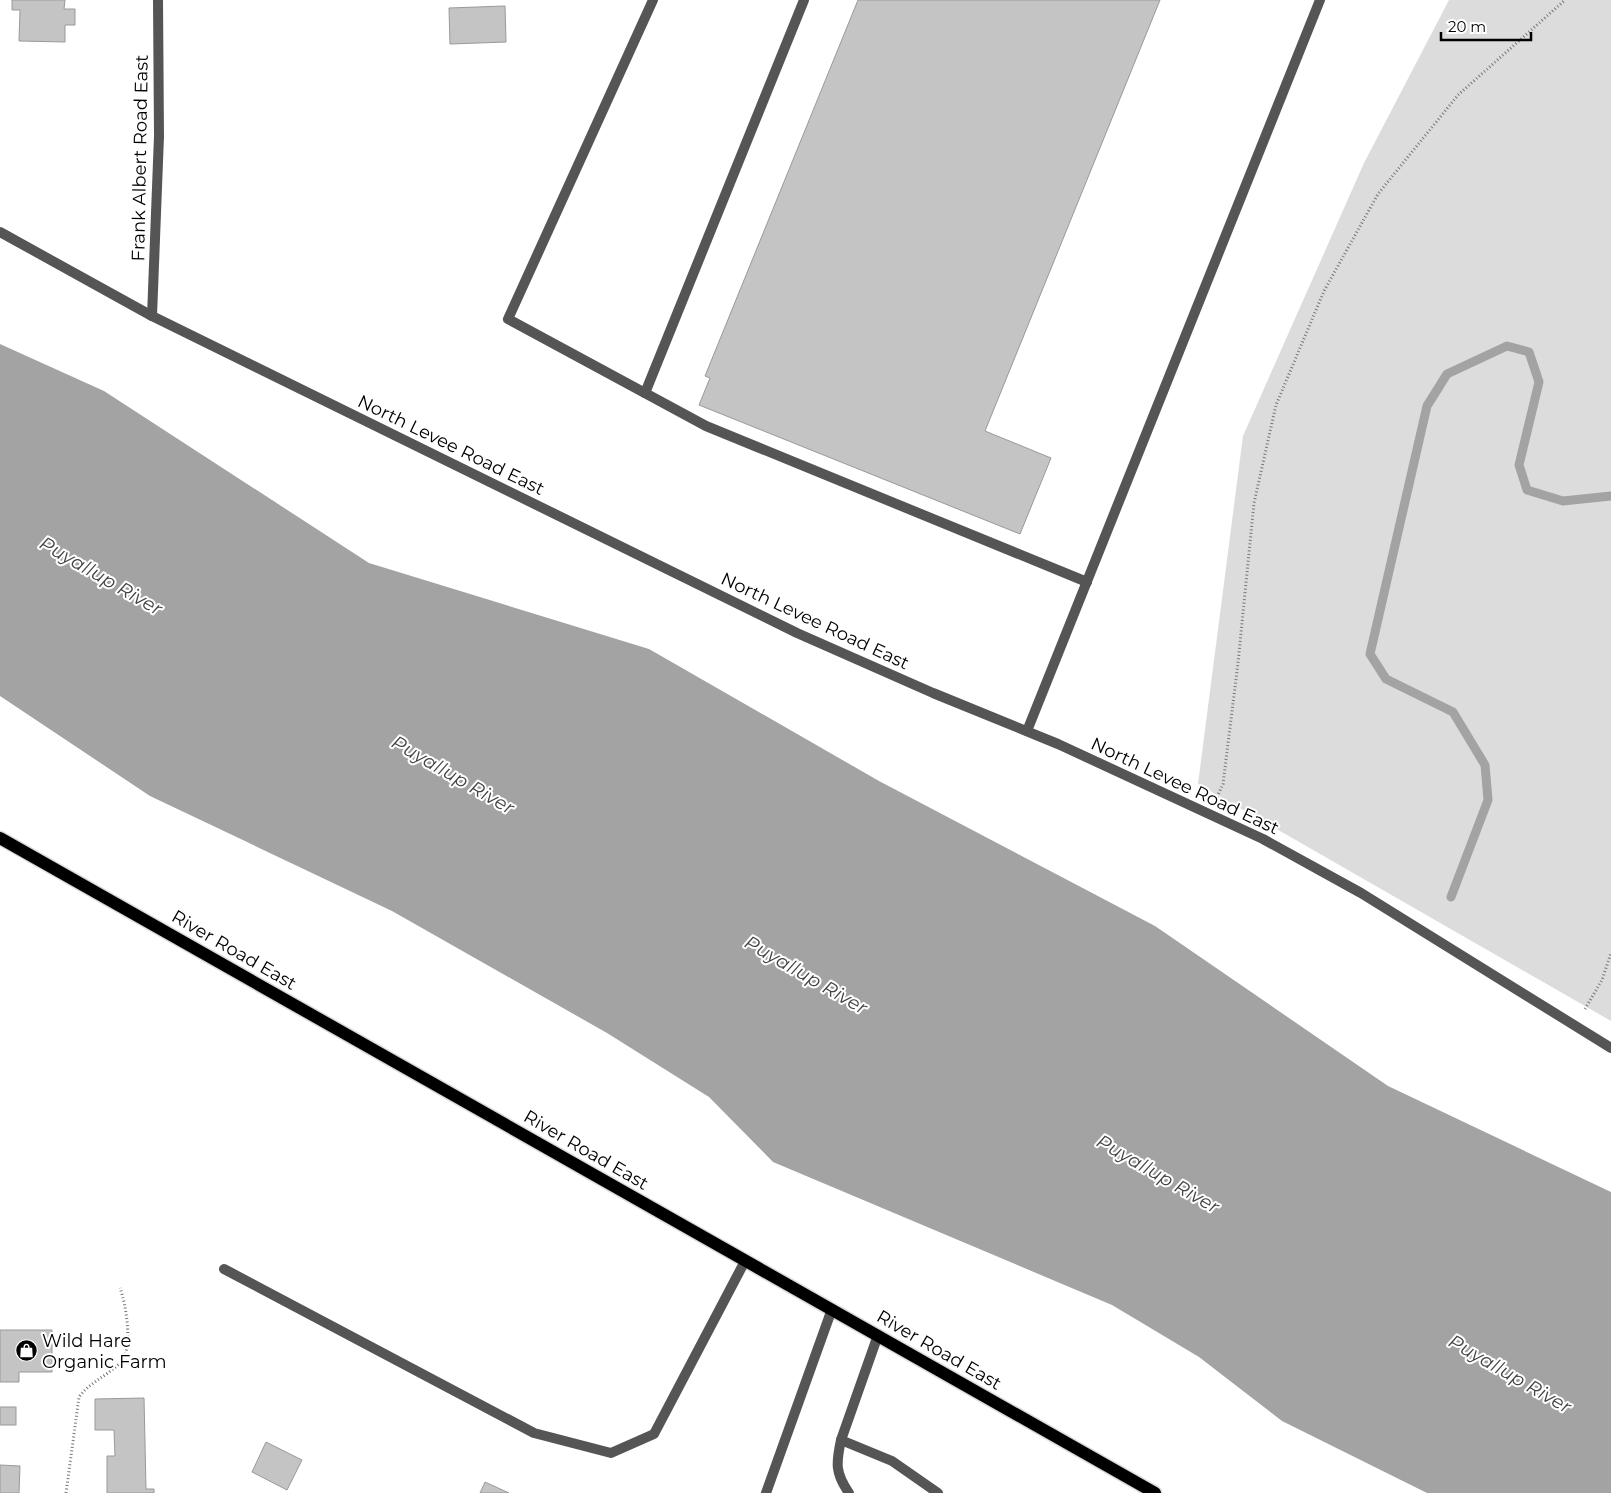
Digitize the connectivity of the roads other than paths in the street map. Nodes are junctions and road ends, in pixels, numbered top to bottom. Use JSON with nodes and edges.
{"nodes":[{"id":1,"x":158,"y":0,"type":"edge"},
{"id":2,"x":653,"y":0,"type":"edge"},
{"id":3,"x":804,"y":0,"type":"edge"},
{"id":4,"x":1320,"y":0,"type":"edge"},
{"id":5,"x":0,"y":232,"type":"edge"},
{"id":6,"x":152,"y":316,"type":"junction"},
{"id":7,"x":645,"y":393,"type":"junction"},
{"id":8,"x":1087,"y":582,"type":"junction"},
{"id":9,"x":1027,"y":731,"type":"junction"},
{"id":10,"x":0,"y":838,"type":"edge"},
{"id":11,"x":1611,"y":1048,"type":"edge"},
{"id":12,"x":746,"y":1261,"type":"junction"},
{"id":13,"x":224,"y":1269,"type":"dead end"},
{"id":14,"x":832,"y":1309,"type":"junction"},
{"id":15,"x":878,"y":1335,"type":"junction"},
{"id":16,"x":840,"y":1440,"type":"junction"},
{"id":17,"x":766,"y":1493,"type":"edge"},
{"id":18,"x":849,"y":1493,"type":"edge"},
{"id":19,"x":938,"y":1493,"type":"edge"},
{"id":20,"x":1155,"y":1493,"type":"edge"}],
"edges":[{"from":1,"to":6,"type":"street","name":"Frank Albert Road East"},
{"from":2,"to":7,"type":"street"},
{"from":3,"to":7,"type":"street"},
{"from":4,"to":8,"type":"street"},
{"from":5,"to":6,"type":"street","name":"North Levee Road East"},
{"from":6,"to":9,"type":"street","name":"North Levee Road East"},
{"from":7,"to":8,"type":"street"},
{"from":8,"to":9,"type":"street"},
{"from":9,"to":11,"type":"street","name":"North Levee Road East"},
{"from":10,"to":12,"type":"main road","name":"River Road East"},
{"from":12,"to":13,"type":"street"},
{"from":12,"to":14,"type":"main road","name":"River Road East"},
{"from":14,"to":15,"type":"main road","name":"River Road East"},
{"from":14,"to":17,"type":"street"},
{"from":15,"to":16,"type":"street"},
{"from":15,"to":20,"type":"main road","name":"River Road East"},
{"from":16,"to":18,"type":"street"},
{"from":16,"to":19,"type":"street"}]}
